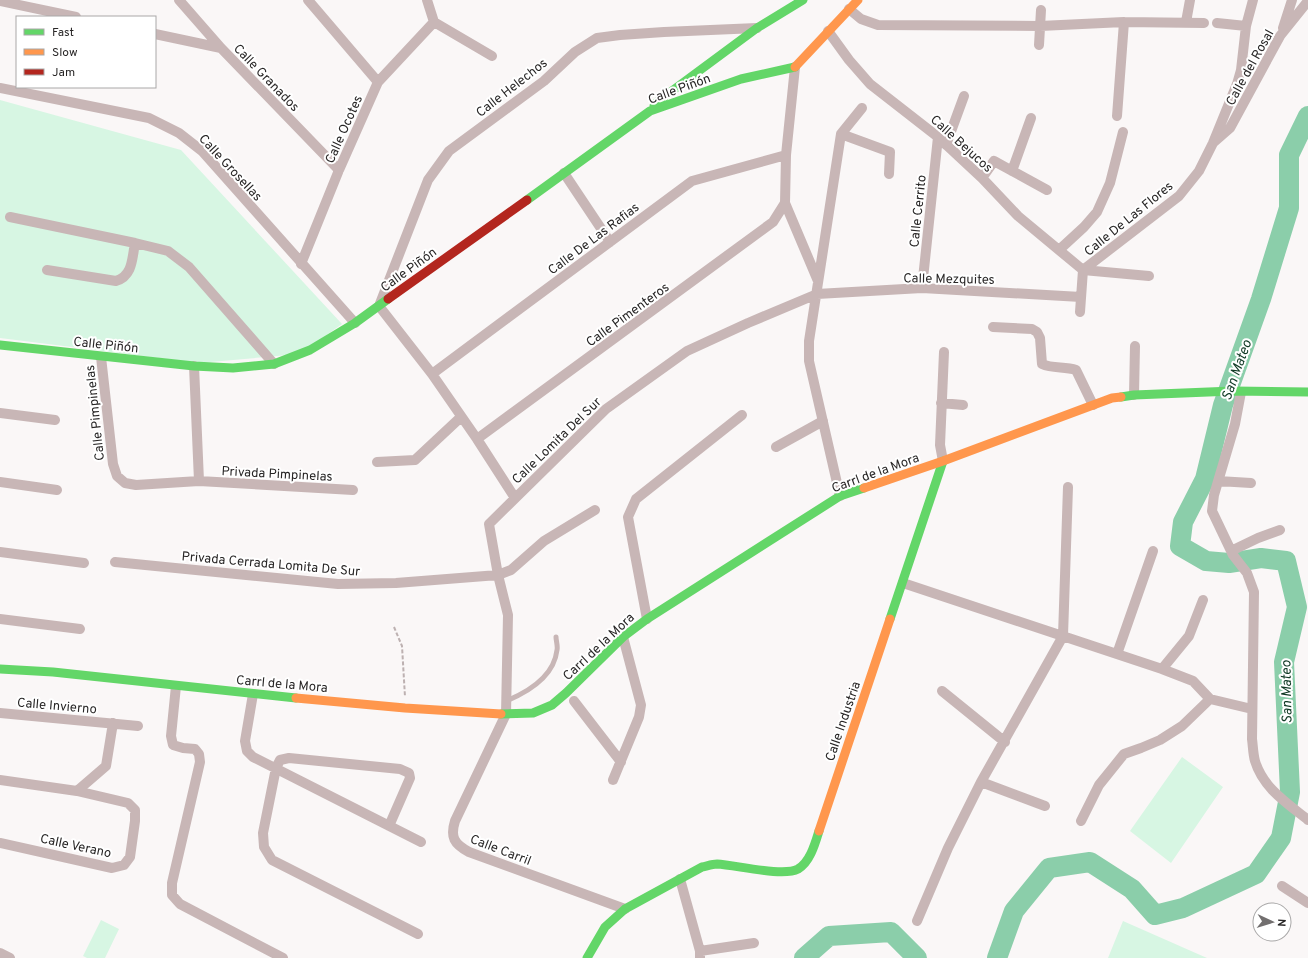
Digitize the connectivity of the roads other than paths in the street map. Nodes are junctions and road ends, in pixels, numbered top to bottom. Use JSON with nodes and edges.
{"nodes":[{"id":1,"x":179,"y":0,"type":"edge"},
{"id":2,"x":308,"y":0,"type":"edge"},
{"id":3,"x":427,"y":0,"type":"edge"},
{"id":4,"x":803,"y":0,"type":"edge"},
{"id":5,"x":858,"y":0,"type":"edge"},
{"id":6,"x":1190,"y":0,"type":"edge"},
{"id":7,"x":1253,"y":0,"type":"edge"},
{"id":8,"x":1292,"y":0,"type":"edge"},
{"id":9,"x":0,"y":1,"type":"edge"},
{"id":10,"x":1308,"y":1,"type":"edge"},
{"id":11,"x":846,"y":5,"type":"edge"},
{"id":12,"x":1041,"y":10,"type":"dead end"},
{"id":13,"x":71,"y":16,"type":"edge"},
{"id":14,"x":434,"y":22,"type":"junction"},
{"id":15,"x":1124,"y":22,"type":"junction"},
{"id":16,"x":1186,"y":22,"type":"junction"},
{"id":17,"x":1204,"y":23,"type":"dead end"},
{"id":18,"x":1217,"y":23,"type":"dead end"},
{"id":19,"x":1040,"y":26,"type":"junction"},
{"id":20,"x":1246,"y":26,"type":"junction"},
{"id":21,"x":757,"y":28,"type":"junction"},
{"id":22,"x":828,"y":31,"type":"junction"},
{"id":23,"x":156,"y":34,"type":"edge"},
{"id":24,"x":1280,"y":36,"type":"junction"},
{"id":25,"x":1039,"y":45,"type":"dead end"},
{"id":26,"x":221,"y":48,"type":"junction"},
{"id":27,"x":492,"y":56,"type":"dead end"},
{"id":28,"x":795,"y":67,"type":"junction"},
{"id":29,"x":378,"y":82,"type":"junction"},
{"id":30,"x":0,"y":88,"type":"edge"},
{"id":31,"x":964,"y":96,"type":"dead end"},
{"id":32,"x":862,"y":108,"type":"dead end"},
{"id":33,"x":650,"y":111,"type":"junction"},
{"id":34,"x":1117,"y":116,"type":"dead end"},
{"id":35,"x":1031,"y":118,"type":"dead end"},
{"id":36,"x":1122,"y":132,"type":"dead end"},
{"id":37,"x":841,"y":134,"type":"junction"},
{"id":38,"x":938,"y":137,"type":"junction"},
{"id":39,"x":1213,"y":143,"type":"junction"},
{"id":40,"x":946,"y":145,"type":"junction"},
{"id":41,"x":786,"y":155,"type":"junction"},
{"id":42,"x":339,"y":170,"type":"junction"},
{"id":43,"x":1012,"y":171,"type":"junction"},
{"id":44,"x":564,"y":173,"type":"junction"},
{"id":45,"x":889,"y":174,"type":"dead end"},
{"id":46,"x":982,"y":178,"type":"junction"},
{"id":47,"x":1047,"y":190,"type":"dead end"},
{"id":48,"x":785,"y":203,"type":"junction"},
{"id":49,"x":10,"y":217,"type":"dead end"},
{"id":50,"x":610,"y":242,"type":"junction"},
{"id":51,"x":135,"y":243,"type":"junction"},
{"id":52,"x":1059,"y":250,"type":"junction"},
{"id":53,"x":301,"y":264,"type":"junction"},
{"id":54,"x":47,"y":270,"type":"dead end"},
{"id":55,"x":1083,"y":270,"type":"junction"},
{"id":56,"x":1149,"y":276,"type":"dead end"},
{"id":57,"x":818,"y":281,"type":"junction"},
{"id":58,"x":922,"y":288,"type":"junction"},
{"id":59,"x":817,"y":294,"type":"junction"},
{"id":60,"x":1081,"y":297,"type":"junction"},
{"id":61,"x":379,"y":306,"type":"junction"},
{"id":62,"x":1080,"y":312,"type":"dead end"},
{"id":63,"x":355,"y":323,"type":"junction"},
{"id":64,"x":993,"y":327,"type":"dead end"},
{"id":65,"x":0,"y":345,"type":"edge"},
{"id":66,"x":1135,"y":346,"type":"dead end"},
{"id":67,"x":944,"y":352,"type":"dead end"},
{"id":68,"x":101,"y":357,"type":"junction"},
{"id":69,"x":274,"y":364,"type":"junction"},
{"id":70,"x":194,"y":366,"type":"junction"},
{"id":71,"x":432,"y":374,"type":"junction"},
{"id":72,"x":1237,"y":391,"type":"junction"},
{"id":73,"x":1308,"y":392,"type":"edge"},
{"id":74,"x":1134,"y":395,"type":"junction"},
{"id":75,"x":941,"y":403,"type":"junction"},
{"id":76,"x":963,"y":405,"type":"dead end"},
{"id":77,"x":1093,"y":405,"type":"junction"},
{"id":78,"x":0,"y":413,"type":"edge"},
{"id":79,"x":742,"y":415,"type":"dead end"},
{"id":80,"x":461,"y":417,"type":"junction"},
{"id":81,"x":55,"y":420,"type":"dead end"},
{"id":82,"x":823,"y":420,"type":"junction"},
{"id":83,"x":477,"y":439,"type":"junction"},
{"id":84,"x":776,"y":447,"type":"dead end"},
{"id":85,"x":943,"y":461,"type":"junction"},
{"id":86,"x":377,"y":462,"type":"dead end"},
{"id":87,"x":199,"y":481,"type":"junction"},
{"id":88,"x":1218,"y":481,"type":"junction"},
{"id":89,"x":0,"y":482,"type":"edge"},
{"id":90,"x":1251,"y":483,"type":"dead end"},
{"id":91,"x":1068,"y":487,"type":"dead end"},
{"id":92,"x":57,"y":490,"type":"dead end"},
{"id":93,"x":353,"y":490,"type":"dead end"},
{"id":94,"x":840,"y":496,"type":"junction"},
{"id":95,"x":515,"y":498,"type":"junction"},
{"id":96,"x":595,"y":510,"type":"dead end"},
{"id":97,"x":1280,"y":530,"type":"dead end"},
{"id":98,"x":0,"y":552,"type":"edge"},
{"id":99,"x":1153,"y":552,"type":"dead end"},
{"id":100,"x":1232,"y":553,"type":"junction"},
{"id":101,"x":115,"y":562,"type":"dead end"},
{"id":102,"x":84,"y":563,"type":"dead end"},
{"id":103,"x":498,"y":575,"type":"junction"},
{"id":104,"x":903,"y":584,"type":"junction"},
{"id":105,"x":1203,"y":600,"type":"dead end"},
{"id":106,"x":0,"y":619,"type":"edge"},
{"id":107,"x":647,"y":619,"type":"junction"},
{"id":108,"x":80,"y":629,"type":"dead end"},
{"id":109,"x":1062,"y":636,"type":"junction"},
{"id":110,"x":556,"y":637,"type":"dead end"},
{"id":111,"x":623,"y":637,"type":"junction"},
{"id":112,"x":1117,"y":654,"type":"junction"},
{"id":113,"x":0,"y":669,"type":"edge"},
{"id":114,"x":1162,"y":669,"type":"junction"},
{"id":115,"x":176,"y":686,"type":"junction"},
{"id":116,"x":942,"y":691,"type":"dead end"},
{"id":117,"x":253,"y":694,"type":"junction"},
{"id":118,"x":1210,"y":699,"type":"junction"},
{"id":119,"x":506,"y":701,"type":"junction"},
{"id":120,"x":574,"y":701,"type":"dead end"},
{"id":121,"x":1252,"y":709,"type":"junction"},
{"id":122,"x":0,"y":713,"type":"edge"},
{"id":123,"x":506,"y":714,"type":"junction"},
{"id":124,"x":113,"y":723,"type":"junction"},
{"id":125,"x":138,"y":726,"type":"dead end"},
{"id":126,"x":1005,"y":742,"type":"junction"},
{"id":127,"x":621,"y":762,"type":"junction"},
{"id":128,"x":276,"y":768,"type":"junction"},
{"id":129,"x":0,"y":780,"type":"edge"},
{"id":130,"x":613,"y":780,"type":"dead end"},
{"id":131,"x":981,"y":782,"type":"junction"},
{"id":132,"x":77,"y":791,"type":"junction"},
{"id":133,"x":1045,"y":806,"type":"dead end"},
{"id":134,"x":1308,"y":820,"type":"edge"},
{"id":135,"x":1081,"y":821,"type":"dead end"},
{"id":136,"x":389,"y":826,"type":"junction"},
{"id":137,"x":421,"y":842,"type":"dead end"},
{"id":138,"x":0,"y":843,"type":"edge"},
{"id":139,"x":680,"y":879,"type":"junction"},
{"id":140,"x":1282,"y":886,"type":"dead end"},
{"id":141,"x":1308,"y":903,"type":"edge"},
{"id":142,"x":625,"y":909,"type":"junction"},
{"id":143,"x":917,"y":921,"type":"dead end"},
{"id":144,"x":418,"y":934,"type":"dead end"},
{"id":145,"x":754,"y":943,"type":"dead end"},
{"id":146,"x":0,"y":953,"type":"edge"},
{"id":147,"x":700,"y":954,"type":"edge"},
{"id":148,"x":10,"y":958,"type":"edge"},
{"id":149,"x":283,"y":958,"type":"edge"},
{"id":150,"x":587,"y":958,"type":"edge"}],
"edges":[{"from":1,"to":26,"type":"street","name":"Calle Granados"},
{"from":2,"to":29,"type":"street"},
{"from":3,"to":14,"type":"street"},
{"from":4,"to":21,"type":"street"},
{"from":5,"to":11,"type":"street"},
{"from":6,"to":16,"type":"street"},
{"from":7,"to":20,"type":"street","name":"Calle De Las Flores"},
{"from":8,"to":24,"type":"street"},
{"from":9,"to":13,"type":"street"},
{"from":10,"to":24,"type":"street","name":"Calle del Rosal"},
{"from":11,"to":19,"type":"street"},
{"from":11,"to":22,"type":"street"},
{"from":12,"to":19,"type":"street"},
{"from":14,"to":27,"type":"street"},
{"from":14,"to":29,"type":"street","name":"Calle Ocotes"},
{"from":15,"to":16,"type":"street"},
{"from":15,"to":19,"type":"street"},
{"from":15,"to":34,"type":"street"},
{"from":16,"to":17,"type":"street"},
{"from":18,"to":20,"type":"street"},
{"from":19,"to":25,"type":"street"},
{"from":20,"to":39,"type":"street","name":"Calle De Las Flores"},
{"from":21,"to":33,"type":"street"},
{"from":21,"to":61,"type":"street","name":"Calle Helechos"},
{"from":22,"to":28,"type":"street"},
{"from":22,"to":38,"type":"street","name":"Calle Bejucos"},
{"from":23,"to":26,"type":"street"},
{"from":24,"to":39,"type":"street","name":"Calle del Rosal"},
{"from":26,"to":42,"type":"street","name":"Calle Granados"},
{"from":28,"to":33,"type":"street","name":"Calle Piñón"},
{"from":28,"to":41,"type":"street"},
{"from":29,"to":42,"type":"street","name":"Calle Ocotes"},
{"from":30,"to":53,"type":"street","name":"Calle Grosellas"},
{"from":31,"to":40,"type":"street"},
{"from":32,"to":37,"type":"street"},
{"from":33,"to":44,"type":"street","name":"Calle Piñón"},
{"from":35,"to":43,"type":"street"},
{"from":36,"to":52,"type":"street"},
{"from":37,"to":45,"type":"street"},
{"from":37,"to":57,"type":"street"},
{"from":38,"to":40,"type":"street","name":"Calle Bejucos"},
{"from":38,"to":58,"type":"street","name":"Calle Cerrito"},
{"from":39,"to":55,"type":"street","name":"Calle De Las Flores"},
{"from":40,"to":46,"type":"street","name":"Calle Bejucos"},
{"from":41,"to":48,"type":"street"},
{"from":41,"to":50,"type":"street","name":"Calle De Las Rafias"},
{"from":42,"to":53,"type":"street","name":"Calle Ocotes"},
{"from":43,"to":46,"type":"street"},
{"from":43,"to":47,"type":"street"},
{"from":44,"to":50,"type":"street"},
{"from":44,"to":61,"type":"street","name":"Calle Piñón"},
{"from":46,"to":52,"type":"street","name":"Calle Bejucos"},
{"from":48,"to":57,"type":"street"},
{"from":48,"to":83,"type":"street","name":"Calle Pimenteros"},
{"from":49,"to":51,"type":"street"},
{"from":50,"to":71,"type":"street","name":"Calle De Las Rafias"},
{"from":51,"to":54,"type":"street"},
{"from":51,"to":69,"type":"street"},
{"from":52,"to":55,"type":"street","name":"Calle Bejucos"},
{"from":53,"to":63,"type":"street","name":"Calle Grosellas"},
{"from":55,"to":56,"type":"street"},
{"from":55,"to":60,"type":"street"},
{"from":57,"to":59,"type":"street"},
{"from":58,"to":59,"type":"street","name":"Calle Mezquites"},
{"from":58,"to":60,"type":"street","name":"Calle Mezquites"},
{"from":59,"to":82,"type":"street"},
{"from":59,"to":95,"type":"street","name":"Calle Lomita Del Sur"},
{"from":60,"to":62,"type":"street"},
{"from":61,"to":63,"type":"street","name":"Calle Piñón"},
{"from":61,"to":71,"type":"street"},
{"from":63,"to":69,"type":"street","name":"Calle Piñón"},
{"from":64,"to":77,"type":"street"},
{"from":65,"to":68,"type":"street","name":"Calle Piñón"},
{"from":66,"to":74,"type":"street"},
{"from":67,"to":75,"type":"street"},
{"from":68,"to":70,"type":"street","name":"Calle Piñón"},
{"from":68,"to":87,"type":"street","name":"Calle Pimpinelas"},
{"from":69,"to":70,"type":"street","name":"Calle Piñón"},
{"from":70,"to":87,"type":"street"},
{"from":71,"to":80,"type":"street"},
{"from":72,"to":73,"type":"street","name":"Carrl de la Mora"},
{"from":72,"to":74,"type":"street","name":"Carrl de la Mora"},
{"from":72,"to":88,"type":"street"},
{"from":74,"to":77,"type":"street","name":"Carrl de la Mora"},
{"from":75,"to":76,"type":"street"},
{"from":75,"to":85,"type":"street"},
{"from":77,"to":85,"type":"street","name":"Carrl de la Mora"},
{"from":78,"to":81,"type":"street"},
{"from":79,"to":107,"type":"street"},
{"from":80,"to":83,"type":"street"},
{"from":80,"to":86,"type":"street"},
{"from":82,"to":84,"type":"street"},
{"from":82,"to":94,"type":"street"},
{"from":83,"to":95,"type":"street"},
{"from":85,"to":94,"type":"street","name":"Carrl de la Mora"},
{"from":85,"to":104,"type":"street","name":"Calle Industria"},
{"from":87,"to":93,"type":"street","name":"Privada Pimpinelas"},
{"from":88,"to":90,"type":"street"},
{"from":88,"to":100,"type":"street"},
{"from":89,"to":92,"type":"street"},
{"from":91,"to":109,"type":"street"},
{"from":94,"to":107,"type":"street","name":"Carrl de la Mora"},
{"from":95,"to":103,"type":"street","name":"Calle Lomita Del Sur"},
{"from":96,"to":103,"type":"street"},
{"from":97,"to":100,"type":"street"},
{"from":98,"to":102,"type":"street"},
{"from":99,"to":112,"type":"street"},
{"from":100,"to":121,"type":"street"},
{"from":101,"to":103,"type":"street","name":"Privada Cerrada Lomita De Sur"},
{"from":103,"to":119,"type":"street","name":"Calle Lomita Del Sur"},
{"from":104,"to":109,"type":"street"},
{"from":104,"to":139,"type":"street","name":"Calle Industria"},
{"from":105,"to":114,"type":"street"},
{"from":106,"to":108,"type":"street"},
{"from":107,"to":111,"type":"street","name":"Carrl de la Mora"},
{"from":109,"to":112,"type":"street"},
{"from":109,"to":126,"type":"street"},
{"from":110,"to":119,"type":"lane"},
{"from":111,"to":123,"type":"street","name":"Carrl de la Mora"},
{"from":111,"to":127,"type":"street"},
{"from":112,"to":114,"type":"street"},
{"from":113,"to":115,"type":"street","name":"Carrl de la Mora"},
{"from":114,"to":118,"type":"street"},
{"from":115,"to":117,"type":"street","name":"Carrl de la Mora"},
{"from":115,"to":149,"type":"street"},
{"from":116,"to":126,"type":"street"},
{"from":117,"to":123,"type":"street","name":"Carrl de la Mora"},
{"from":117,"to":128,"type":"street"},
{"from":118,"to":121,"type":"street"},
{"from":118,"to":135,"type":"street"},
{"from":119,"to":123,"type":"street","name":"Calle Lomita Del Sur"},
{"from":120,"to":127,"type":"street"},
{"from":121,"to":134,"type":"street"},
{"from":122,"to":124,"type":"street","name":"Calle Invierno"},
{"from":123,"to":142,"type":"street","name":"Calle Carril"},
{"from":124,"to":125,"type":"street","name":"Calle Invierno"},
{"from":124,"to":132,"type":"street","name":"Calle Invierno"},
{"from":126,"to":131,"type":"street"},
{"from":127,"to":130,"type":"street"},
{"from":128,"to":136,"type":"street"},
{"from":128,"to":136,"type":"street"},
{"from":128,"to":144,"type":"street"},
{"from":129,"to":132,"type":"street"},
{"from":131,"to":133,"type":"street"},
{"from":131,"to":143,"type":"street"},
{"from":132,"to":138,"type":"street","name":"Calle Verano"},
{"from":136,"to":137,"type":"street"},
{"from":139,"to":142,"type":"street","name":"Calle Industria"},
{"from":139,"to":147,"type":"street"},
{"from":140,"to":141,"type":"street"},
{"from":142,"to":150,"type":"street","name":"Calle Industria"},
{"from":145,"to":147,"type":"street"},
{"from":146,"to":148,"type":"street"}]}
